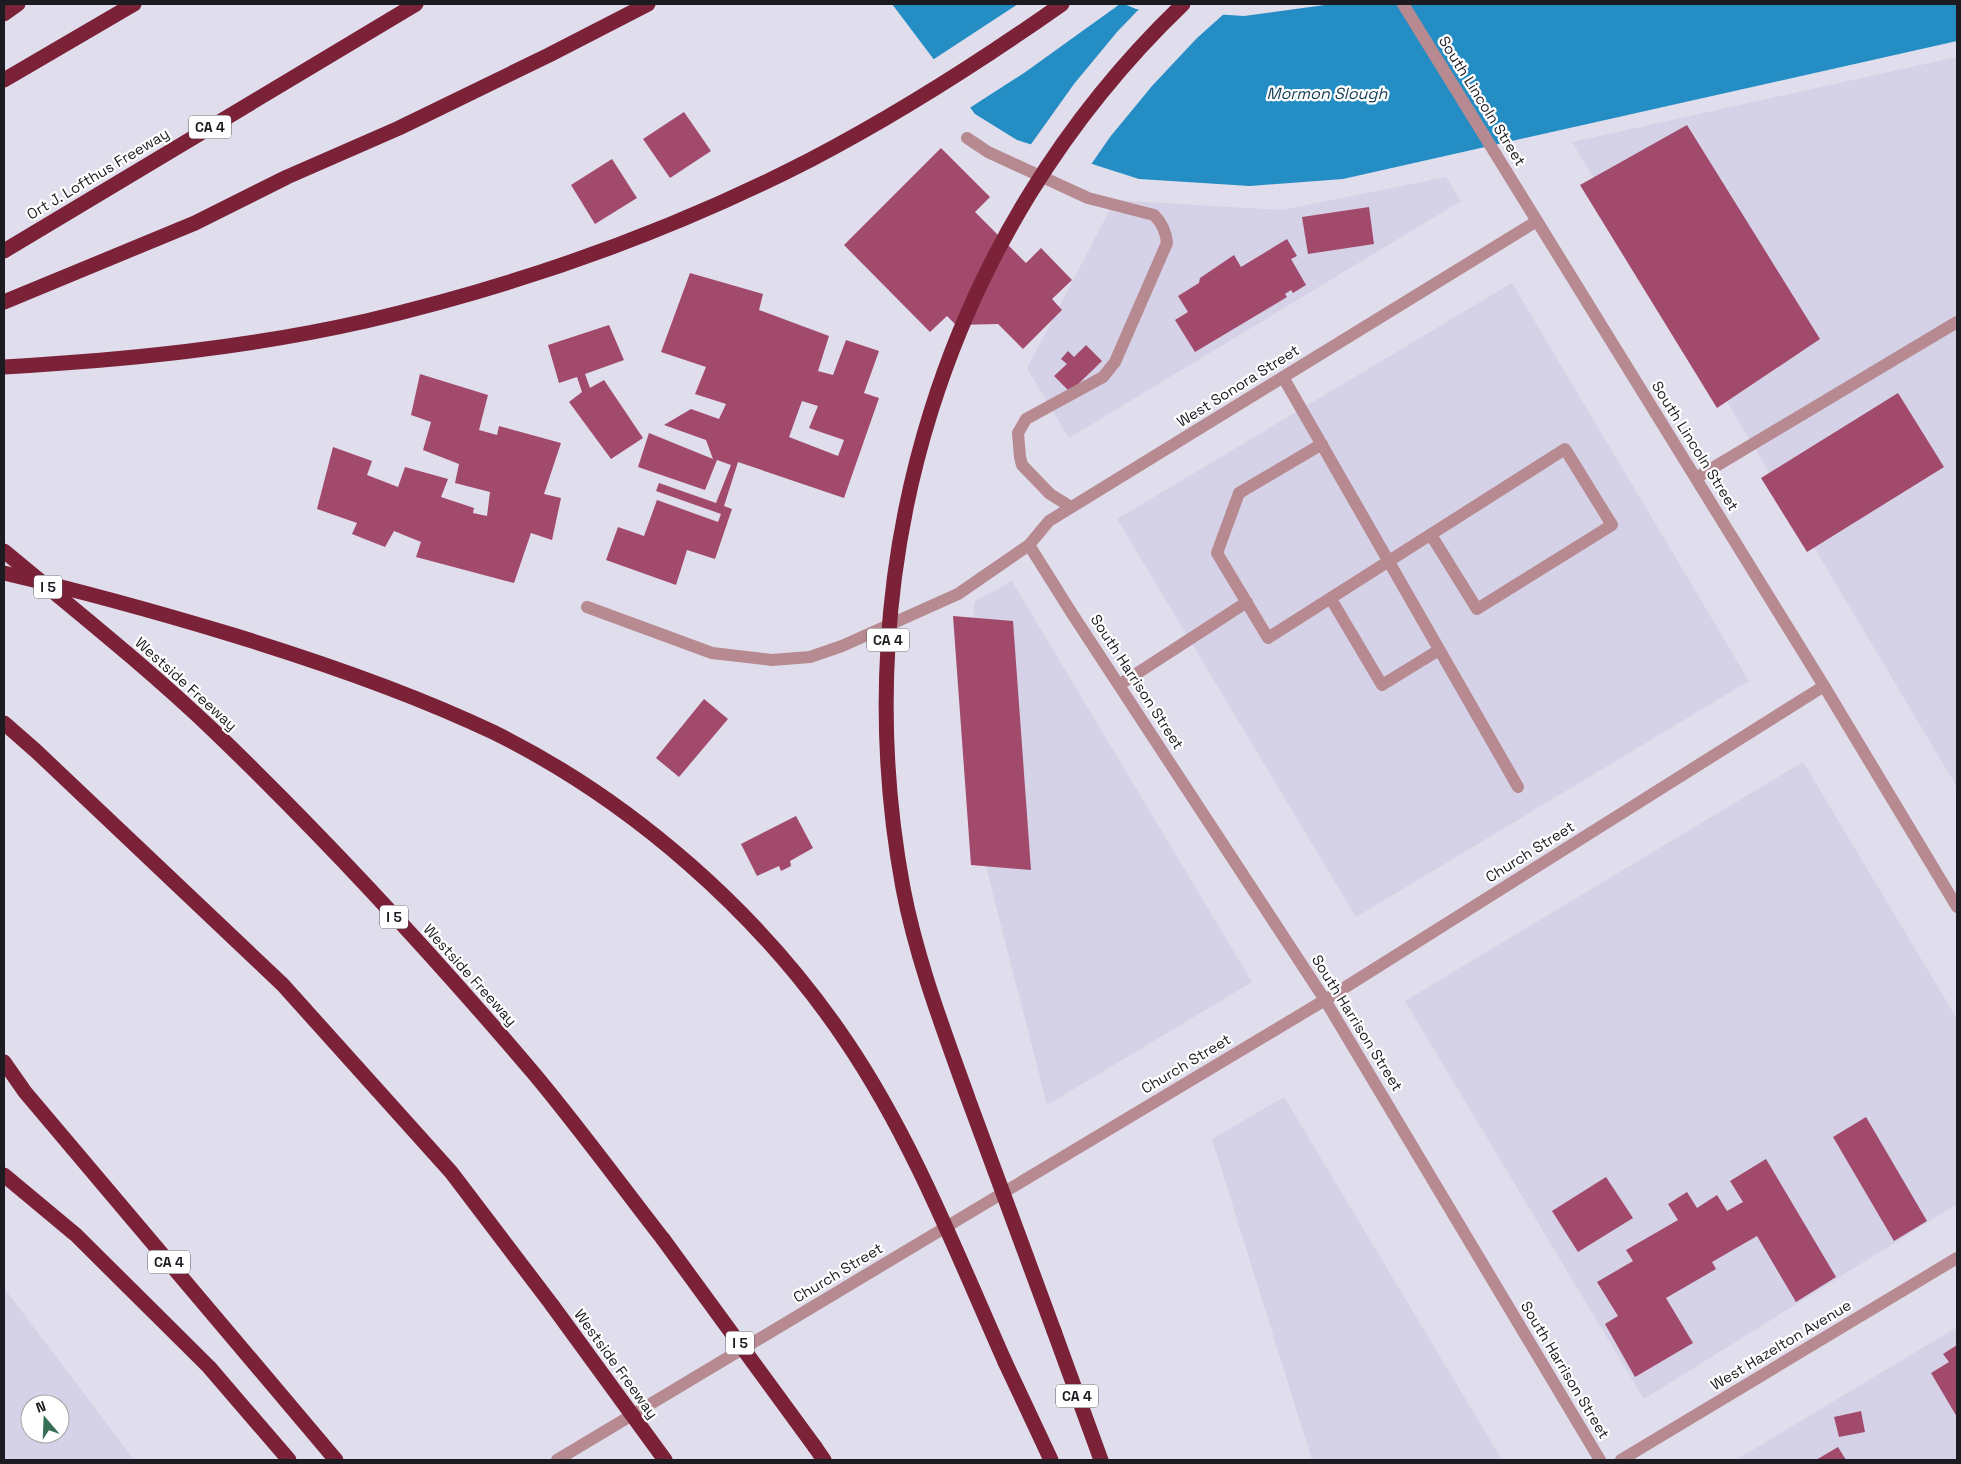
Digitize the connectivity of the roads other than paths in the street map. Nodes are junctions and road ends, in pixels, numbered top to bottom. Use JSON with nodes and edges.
{"nodes":[{"id":1,"x":18,"y":4,"type":"edge"},
{"id":2,"x":134,"y":4,"type":"edge"},
{"id":3,"x":416,"y":4,"type":"edge"},
{"id":4,"x":648,"y":4,"type":"edge"},
{"id":5,"x":1062,"y":4,"type":"edge"},
{"id":6,"x":1184,"y":4,"type":"edge"},
{"id":7,"x":1403,"y":4,"type":"edge"},
{"id":8,"x":4,"y":14,"type":"edge"},
{"id":9,"x":4,"y":80,"type":"edge"},
{"id":10,"x":967,"y":138,"type":"dead end"},
{"id":11,"x":1537,"y":221,"type":"junction"},
{"id":12,"x":4,"y":251,"type":"edge"},
{"id":13,"x":4,"y":302,"type":"edge"},
{"id":14,"x":1957,"y":322,"type":"edge"},
{"id":15,"x":4,"y":367,"type":"edge"},
{"id":16,"x":1283,"y":377,"type":"junction"},
{"id":17,"x":1322,"y":444,"type":"junction"},
{"id":18,"x":1696,"y":478,"type":"junction"},
{"id":19,"x":1071,"y":507,"type":"junction"},
{"id":20,"x":1431,"y":535,"type":"junction"},
{"id":21,"x":1029,"y":544,"type":"junction"},
{"id":22,"x":4,"y":550,"type":"edge"},
{"id":23,"x":1389,"y":562,"type":"junction"},
{"id":24,"x":4,"y":573,"type":"edge"},
{"id":25,"x":1331,"y":599,"type":"junction"},
{"id":26,"x":1247,"y":602,"type":"junction"},
{"id":27,"x":587,"y":608,"type":"dead end"},
{"id":28,"x":1440,"y":650,"type":"junction"},
{"id":29,"x":1119,"y":685,"type":"junction"},
{"id":30,"x":1824,"y":686,"type":"junction"},
{"id":31,"x":4,"y":723,"type":"edge"},
{"id":32,"x":1518,"y":787,"type":"dead end"},
{"id":33,"x":1957,"y":906,"type":"edge"},
{"id":34,"x":1325,"y":1000,"type":"junction"},
{"id":35,"x":4,"y":1062,"type":"edge"},
{"id":36,"x":4,"y":1175,"type":"edge"},
{"id":37,"x":1957,"y":1258,"type":"edge"},
{"id":38,"x":289,"y":1460,"type":"edge"},
{"id":39,"x":336,"y":1460,"type":"edge"},
{"id":40,"x":557,"y":1460,"type":"edge"},
{"id":41,"x":665,"y":1460,"type":"edge"},
{"id":42,"x":824,"y":1460,"type":"edge"},
{"id":43,"x":1051,"y":1460,"type":"edge"},
{"id":44,"x":1100,"y":1460,"type":"edge"},
{"id":45,"x":1600,"y":1460,"type":"edge"},
{"id":46,"x":1621,"y":1460,"type":"edge"}],
"edges":[{"from":1,"to":8,"type":"highway"},
{"from":2,"to":9,"type":"highway"},
{"from":3,"to":12,"type":"highway","name":"Ort J. Lofthus Freeway","number":"CA 4"},
{"from":4,"to":13,"type":"highway"},
{"from":5,"to":15,"type":"highway"},
{"from":6,"to":44,"type":"highway","number":"CA 4","bridge":true},
{"from":7,"to":11,"type":"street","name":"South Lincoln Street"},
{"from":10,"to":19,"type":"street"},
{"from":11,"to":16,"type":"street","name":"West Sonora Street"},
{"from":11,"to":18,"type":"street","name":"South Lincoln Street"},
{"from":14,"to":18,"type":"street"},
{"from":16,"to":17,"type":"street"},
{"from":16,"to":19,"type":"street","name":"West Sonora Street"},
{"from":17,"to":23,"type":"street"},
{"from":17,"to":26,"type":"street"},
{"from":18,"to":30,"type":"street","name":"South Lincoln Street"},
{"from":19,"to":21,"type":"street","name":"West Sonora Street"},
{"from":20,"to":20,"type":"street"},
{"from":20,"to":23,"type":"street"},
{"from":21,"to":27,"type":"street","name":"West Sonora Street"},
{"from":21,"to":29,"type":"street","name":"South Harrison Street"},
{"from":22,"to":42,"type":"highway","name":"Westside Freeway","number":"I 5","bridge":true},
{"from":23,"to":25,"type":"street"},
{"from":23,"to":28,"type":"street"},
{"from":24,"to":43,"type":"highway","bridge":true},
{"from":25,"to":26,"type":"street"},
{"from":25,"to":28,"type":"street"},
{"from":26,"to":29,"type":"street"},
{"from":28,"to":32,"type":"street"},
{"from":29,"to":34,"type":"street","name":"South Harrison Street"},
{"from":30,"to":33,"type":"street","name":"South Lincoln Street"},
{"from":30,"to":34,"type":"street","name":"Church Street"},
{"from":31,"to":41,"type":"highway","name":"Westside Freeway","bridge":true},
{"from":34,"to":40,"type":"street","name":"Church Street"},
{"from":34,"to":45,"type":"street","name":"South Harrison Street"},
{"from":35,"to":39,"type":"highway","number":"CA 4"},
{"from":36,"to":38,"type":"highway"},
{"from":37,"to":46,"type":"street","name":"West Hazelton Avenue"}]}
